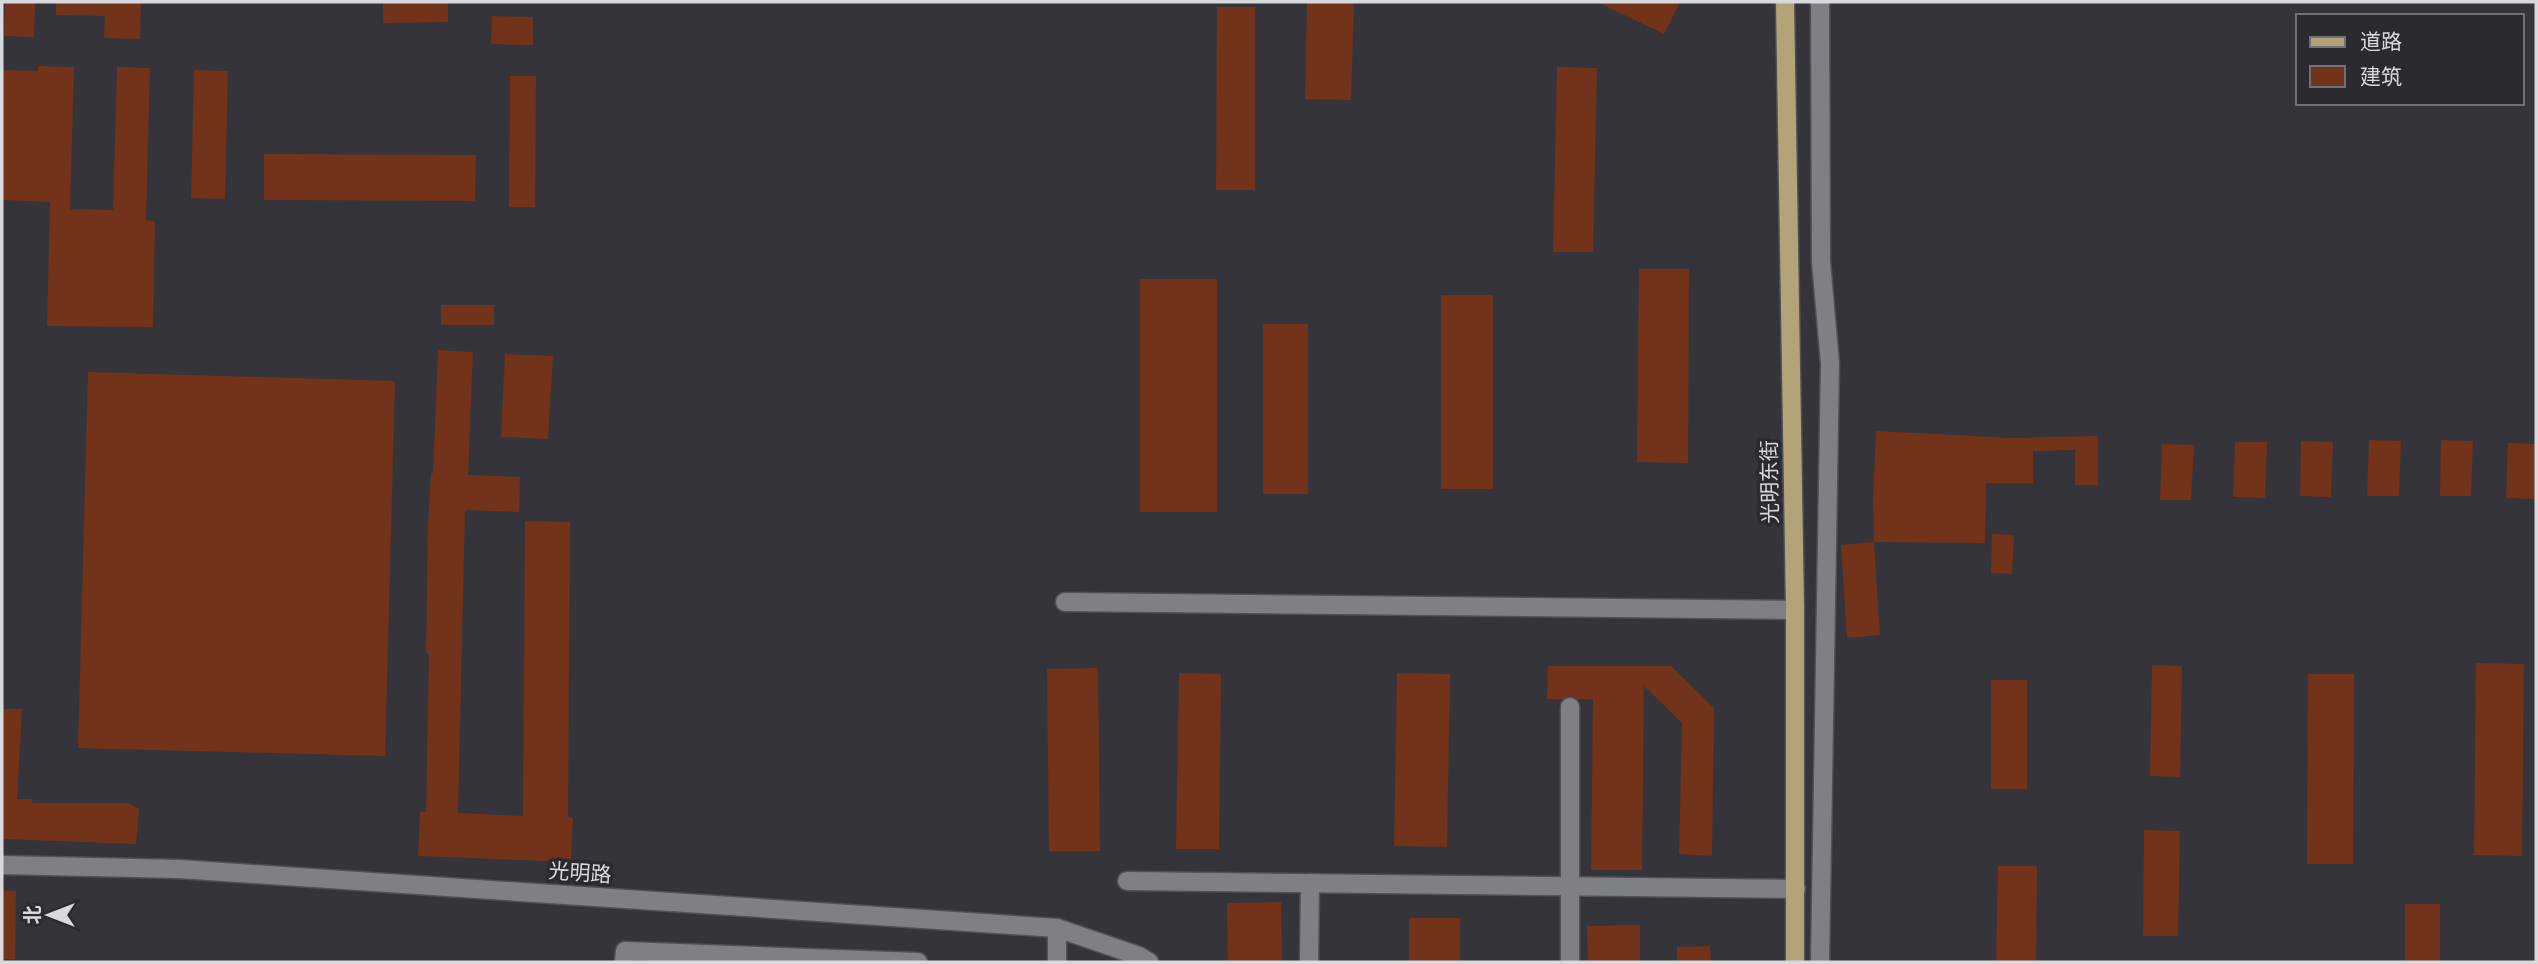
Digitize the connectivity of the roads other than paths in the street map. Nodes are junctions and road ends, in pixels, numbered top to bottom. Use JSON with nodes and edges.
{"nodes":[{"id":1,"x":1785,"y":2,"type":"edge"},
{"id":2,"x":1820,"y":2,"type":"edge"},
{"id":3,"x":1065,"y":602,"type":"dead end"},
{"id":4,"x":1795,"y":610,"type":"junction"},
{"id":5,"x":1570,"y":707,"type":"dead end"},
{"id":6,"x":2,"y":865,"type":"edge"},
{"id":7,"x":1127,"y":881,"type":"dead end"},
{"id":8,"x":1310,"y":883,"type":"junction"},
{"id":9,"x":1570,"y":886,"type":"junction"},
{"id":10,"x":1796,"y":889,"type":"junction"},
{"id":11,"x":1056,"y":928,"type":"junction"},
{"id":12,"x":624,"y":962,"type":"edge"},
{"id":13,"x":919,"y":962,"type":"edge"},
{"id":14,"x":1057,"y":962,"type":"edge"},
{"id":15,"x":1149,"y":962,"type":"edge"},
{"id":16,"x":1309,"y":962,"type":"edge"},
{"id":17,"x":1570,"y":962,"type":"edge"},
{"id":18,"x":1795,"y":962,"type":"edge"},
{"id":19,"x":1820,"y":962,"type":"edge"}],
"edges":[{"from":1,"to":4,"type":"main road","name":"光明东街"},
{"from":2,"to":19,"type":"street"},
{"from":3,"to":4,"type":"street"},
{"from":4,"to":10,"type":"main road","name":"光明东街"},
{"from":5,"to":9,"type":"street"},
{"from":6,"to":11,"type":"street","name":"光明路"},
{"from":7,"to":8,"type":"street"},
{"from":8,"to":9,"type":"street"},
{"from":8,"to":16,"type":"street"},
{"from":9,"to":10,"type":"street"},
{"from":9,"to":17,"type":"street"},
{"from":10,"to":18,"type":"main road","name":"光明东街"},
{"from":11,"to":14,"type":"street"},
{"from":11,"to":15,"type":"street","name":"光明路"},
{"from":12,"to":13,"type":"street"}]}
